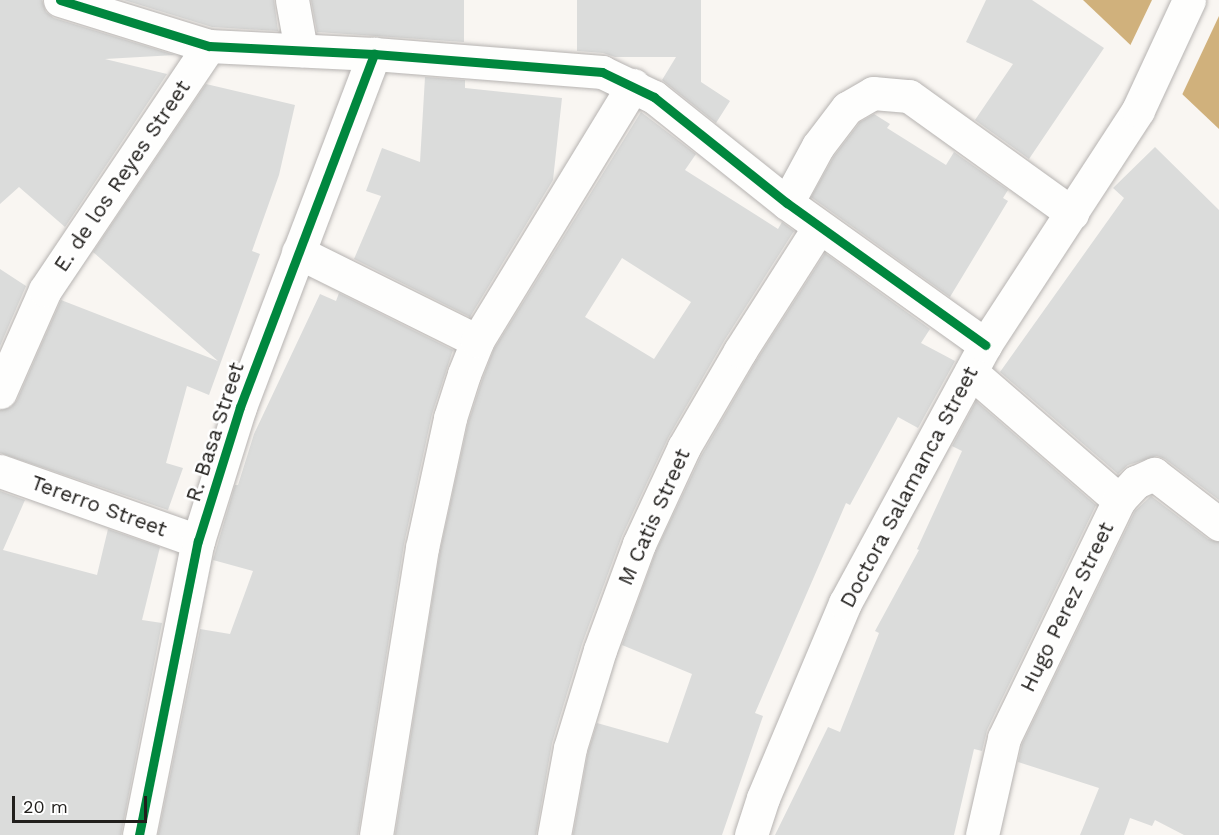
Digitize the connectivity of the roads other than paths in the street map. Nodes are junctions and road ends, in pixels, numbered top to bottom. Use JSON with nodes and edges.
{"nodes":[{"id":1,"x":60,"y":0,"type":"edge"},
{"id":2,"x":292,"y":0,"type":"edge"},
{"id":3,"x":1189,"y":0,"type":"edge"},
{"id":4,"x":209,"y":46,"type":"junction"},
{"id":5,"x":301,"y":50,"type":"junction"},
{"id":6,"x":374,"y":54,"type":"junction"},
{"id":7,"x":633,"y":85,"type":"junction"},
{"id":8,"x":787,"y":203,"type":"junction"},
{"id":9,"x":1072,"y":213,"type":"junction"},
{"id":10,"x":819,"y":227,"type":"junction"},
{"id":11,"x":298,"y":252,"type":"junction"},
{"id":12,"x":477,"y":341,"type":"junction"},
{"id":13,"x":978,"y":359,"type":"junction"},
{"id":14,"x":0,"y":392,"type":"edge"},
{"id":15,"x":0,"y":471,"type":"edge"},
{"id":16,"x":1119,"y":500,"type":"junction"},
{"id":17,"x":1219,"y":524,"type":"edge"},
{"id":18,"x":198,"y":541,"type":"junction"},
{"id":19,"x":139,"y":835,"type":"edge"},
{"id":20,"x":376,"y":835,"type":"edge"},
{"id":21,"x":554,"y":835,"type":"edge"},
{"id":22,"x":751,"y":835,"type":"edge"},
{"id":23,"x":981,"y":835,"type":"edge"}],
"edges":[{"from":1,"to":4,"type":"street"},
{"from":2,"to":5,"type":"street"},
{"from":3,"to":9,"type":"street","name":"Doctora Salamanca Street"},
{"from":4,"to":5,"type":"street"},
{"from":4,"to":14,"type":"street","name":"E. de los Reyes Street"},
{"from":5,"to":6,"type":"street"},
{"from":6,"to":7,"type":"street"},
{"from":6,"to":11,"type":"street","name":"R. Basa Street"},
{"from":7,"to":8,"type":"street"},
{"from":7,"to":12,"type":"street"},
{"from":8,"to":9,"type":"street"},
{"from":8,"to":10,"type":"street"},
{"from":9,"to":13,"type":"street","name":"Doctora Salamanca Street"},
{"from":10,"to":13,"type":"street"},
{"from":10,"to":21,"type":"street","name":"M Catis Street"},
{"from":11,"to":12,"type":"street"},
{"from":11,"to":18,"type":"street","name":"R. Basa Street"},
{"from":12,"to":20,"type":"street"},
{"from":13,"to":16,"type":"street"},
{"from":13,"to":22,"type":"street","name":"Doctora Salamanca Street"},
{"from":15,"to":18,"type":"street","name":"Tererro Street"},
{"from":16,"to":17,"type":"street","name":"Hugo Perez Street"},
{"from":16,"to":23,"type":"street","name":"Hugo Perez Street"},
{"from":18,"to":19,"type":"street","name":"R. Basa Street"}]}
